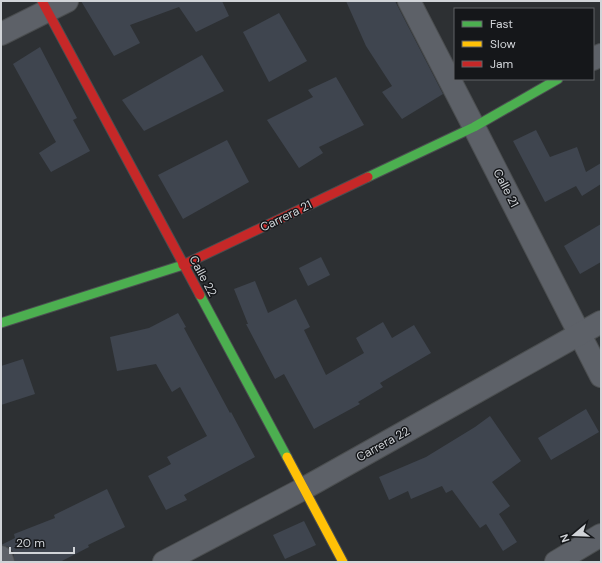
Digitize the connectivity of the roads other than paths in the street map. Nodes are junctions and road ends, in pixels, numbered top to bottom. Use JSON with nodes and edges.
{"nodes":[{"id":1,"x":67,"y":1,"type":"edge"},
{"id":2,"x":409,"y":1,"type":"edge"},
{"id":3,"x":45,"y":6,"type":"edge"},
{"id":4,"x":1,"y":34,"type":"edge"},
{"id":5,"x":556,"y":80,"type":"edge"},
{"id":6,"x":474,"y":126,"type":"junction"},
{"id":7,"x":184,"y":266,"type":"junction"},
{"id":8,"x":601,"y":322,"type":"edge"},
{"id":9,"x":1,"y":323,"type":"edge"},
{"id":10,"x":580,"y":333,"type":"junction"},
{"id":11,"x":601,"y":376,"type":"edge"},
{"id":12,"x":303,"y":489,"type":"junction"},
{"id":13,"x":601,"y":535,"type":"edge"},
{"id":14,"x":1,"y":558,"type":"edge"},
{"id":15,"x":3,"y":562,"type":"edge"},
{"id":16,"x":164,"y":562,"type":"edge"},
{"id":17,"x":342,"y":562,"type":"edge"},
{"id":18,"x":556,"y":562,"type":"edge"}],
"edges":[{"from":1,"to":3,"type":"street"},
{"from":2,"to":6,"type":"street","name":"Calle 21"},
{"from":3,"to":4,"type":"street"},
{"from":3,"to":7,"type":"street","name":"Calle 22"},
{"from":5,"to":6,"type":"street","name":"Carrera 21"},
{"from":6,"to":7,"type":"street","name":"Carrera 21"},
{"from":6,"to":10,"type":"street","name":"Calle 21"},
{"from":7,"to":9,"type":"street","name":"Carrera 21"},
{"from":7,"to":12,"type":"street","name":"Calle 22"},
{"from":8,"to":10,"type":"street","name":"Carrera 22"},
{"from":10,"to":11,"type":"street","name":"Calle 21"},
{"from":10,"to":12,"type":"street","name":"Carrera 22"},
{"from":12,"to":16,"type":"street","name":"Carrera 22"},
{"from":12,"to":17,"type":"street","name":"Calle 22"},
{"from":13,"to":18,"type":"street"},
{"from":14,"to":15,"type":"street"}]}
